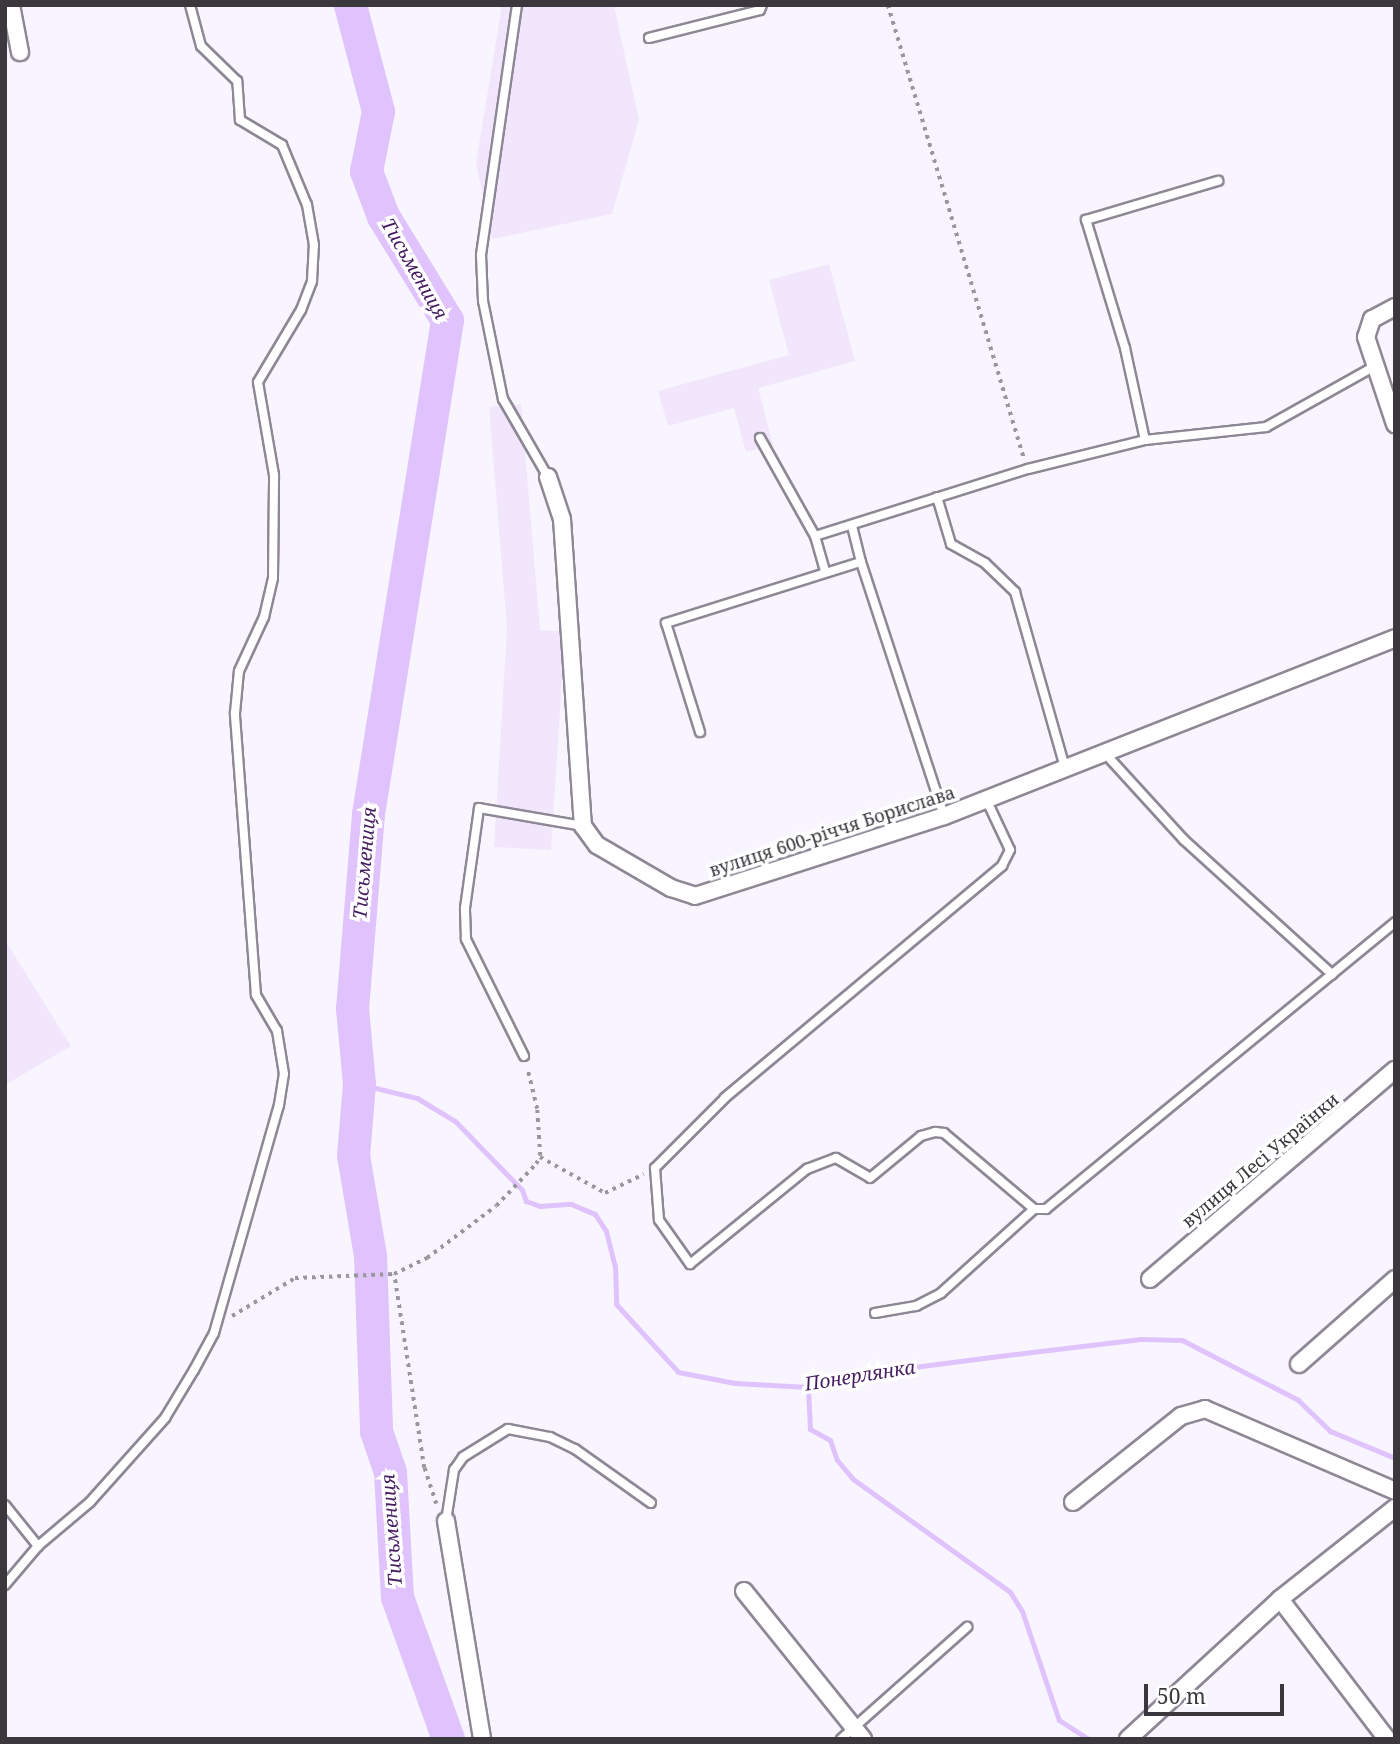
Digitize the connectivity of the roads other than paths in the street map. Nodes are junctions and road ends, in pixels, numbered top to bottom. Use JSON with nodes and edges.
{"nodes":[{"id":1,"x":10,"y":5,"type":"edge"},
{"id":2,"x":190,"y":5,"type":"edge"},
{"id":3,"x":517,"y":5,"type":"edge"},
{"id":4,"x":762,"y":5,"type":"edge"},
{"id":5,"x":649,"y":38,"type":"dead end"},
{"id":6,"x":20,"y":52,"type":"dead end"},
{"id":7,"x":1218,"y":181,"type":"dead end"},
{"id":8,"x":1395,"y":307,"type":"edge"},
{"id":9,"x":1377,"y":365,"type":"junction"},
{"id":10,"x":1395,"y":424,"type":"edge"},
{"id":11,"x":760,"y":438,"type":"dead end"},
{"id":12,"x":1145,"y":440,"type":"junction"},
{"id":13,"x":548,"y":477,"type":"joint"},
{"id":14,"x":937,"y":497,"type":"junction"},
{"id":15,"x":852,"y":526,"type":"junction"},
{"id":16,"x":815,"y":536,"type":"junction"},
{"id":17,"x":862,"y":562,"type":"junction"},
{"id":18,"x":825,"y":572,"type":"junction"},
{"id":19,"x":1395,"y":638,"type":"edge"},
{"id":20,"x":700,"y":732,"type":"dead end"},
{"id":21,"x":1108,"y":750,"type":"junction"},
{"id":22,"x":1065,"y":769,"type":"junction"},
{"id":23,"x":986,"y":799,"type":"junction"},
{"id":24,"x":944,"y":816,"type":"junction"},
{"id":25,"x":583,"y":825,"type":"junction"},
{"id":26,"x":1395,"y":922,"type":"edge"},
{"id":27,"x":1332,"y":974,"type":"junction"},
{"id":28,"x":524,"y":1056,"type":"road end"},
{"id":29,"x":1395,"y":1070,"type":"edge"},
{"id":30,"x":1034,"y":1209,"type":"junction"},
{"id":31,"x":1150,"y":1279,"type":"dead end"},
{"id":32,"x":1395,"y":1279,"type":"edge"},
{"id":33,"x":875,"y":1313,"type":"dead end"},
{"id":34,"x":1299,"y":1364,"type":"dead end"},
{"id":35,"x":1395,"y":1492,"type":"edge"},
{"id":36,"x":1073,"y":1502,"type":"dead end"},
{"id":37,"x":651,"y":1503,"type":"dead end"},
{"id":38,"x":5,"y":1505,"type":"edge"},
{"id":39,"x":1395,"y":1508,"type":"edge"},
{"id":40,"x":446,"y":1521,"type":"joint"},
{"id":41,"x":38,"y":1546,"type":"junction"},
{"id":42,"x":5,"y":1585,"type":"edge"},
{"id":43,"x":744,"y":1591,"type":"dead end"},
{"id":44,"x":1280,"y":1600,"type":"junction"},
{"id":45,"x":967,"y":1627,"type":"dead end"},
{"id":46,"x":853,"y":1735,"type":"edge"},
{"id":47,"x":482,"y":1739,"type":"edge"},
{"id":48,"x":1128,"y":1739,"type":"edge"},
{"id":49,"x":1387,"y":1739,"type":"edge"}],
"edges":[{"from":1,"to":6,"type":"street"},
{"from":2,"to":41,"type":"lane"},
{"from":3,"to":13,"type":"lane"},
{"from":4,"to":5,"type":"lane"},
{"from":7,"to":12,"type":"lane"},
{"from":8,"to":9,"type":"street"},
{"from":9,"to":10,"type":"street"},
{"from":9,"to":12,"type":"lane"},
{"from":11,"to":16,"type":"lane"},
{"from":12,"to":14,"type":"lane"},
{"from":13,"to":25,"type":"street"},
{"from":14,"to":15,"type":"lane"},
{"from":14,"to":22,"type":"lane"},
{"from":15,"to":16,"type":"lane"},
{"from":15,"to":17,"type":"lane"},
{"from":16,"to":18,"type":"lane"},
{"from":17,"to":18,"type":"lane"},
{"from":17,"to":24,"type":"lane"},
{"from":18,"to":20,"type":"lane"},
{"from":19,"to":21,"type":"street","name":"вулиця 600-річчя Борислава"},
{"from":21,"to":22,"type":"street","name":"вулиця 600-річчя Борислава"},
{"from":21,"to":27,"type":"lane"},
{"from":22,"to":23,"type":"street","name":"вулиця 600-річчя Борислава"},
{"from":23,"to":24,"type":"street","name":"вулиця 600-річчя Борислава"},
{"from":23,"to":30,"type":"lane"},
{"from":24,"to":25,"type":"street","name":"вулиця 600-річчя Борислава"},
{"from":25,"to":28,"type":"lane"},
{"from":26,"to":27,"type":"lane"},
{"from":27,"to":30,"type":"lane"},
{"from":29,"to":31,"type":"street","name":"вулиця Лесі Українки"},
{"from":30,"to":33,"type":"lane"},
{"from":32,"to":34,"type":"street"},
{"from":35,"to":36,"type":"street"},
{"from":37,"to":40,"type":"lane"},
{"from":38,"to":41,"type":"lane"},
{"from":39,"to":44,"type":"street"},
{"from":40,"to":47,"type":"street"},
{"from":41,"to":42,"type":"lane"},
{"from":43,"to":46,"type":"street"},
{"from":44,"to":48,"type":"street"},
{"from":44,"to":49,"type":"street"},
{"from":45,"to":46,"type":"lane"}]}
